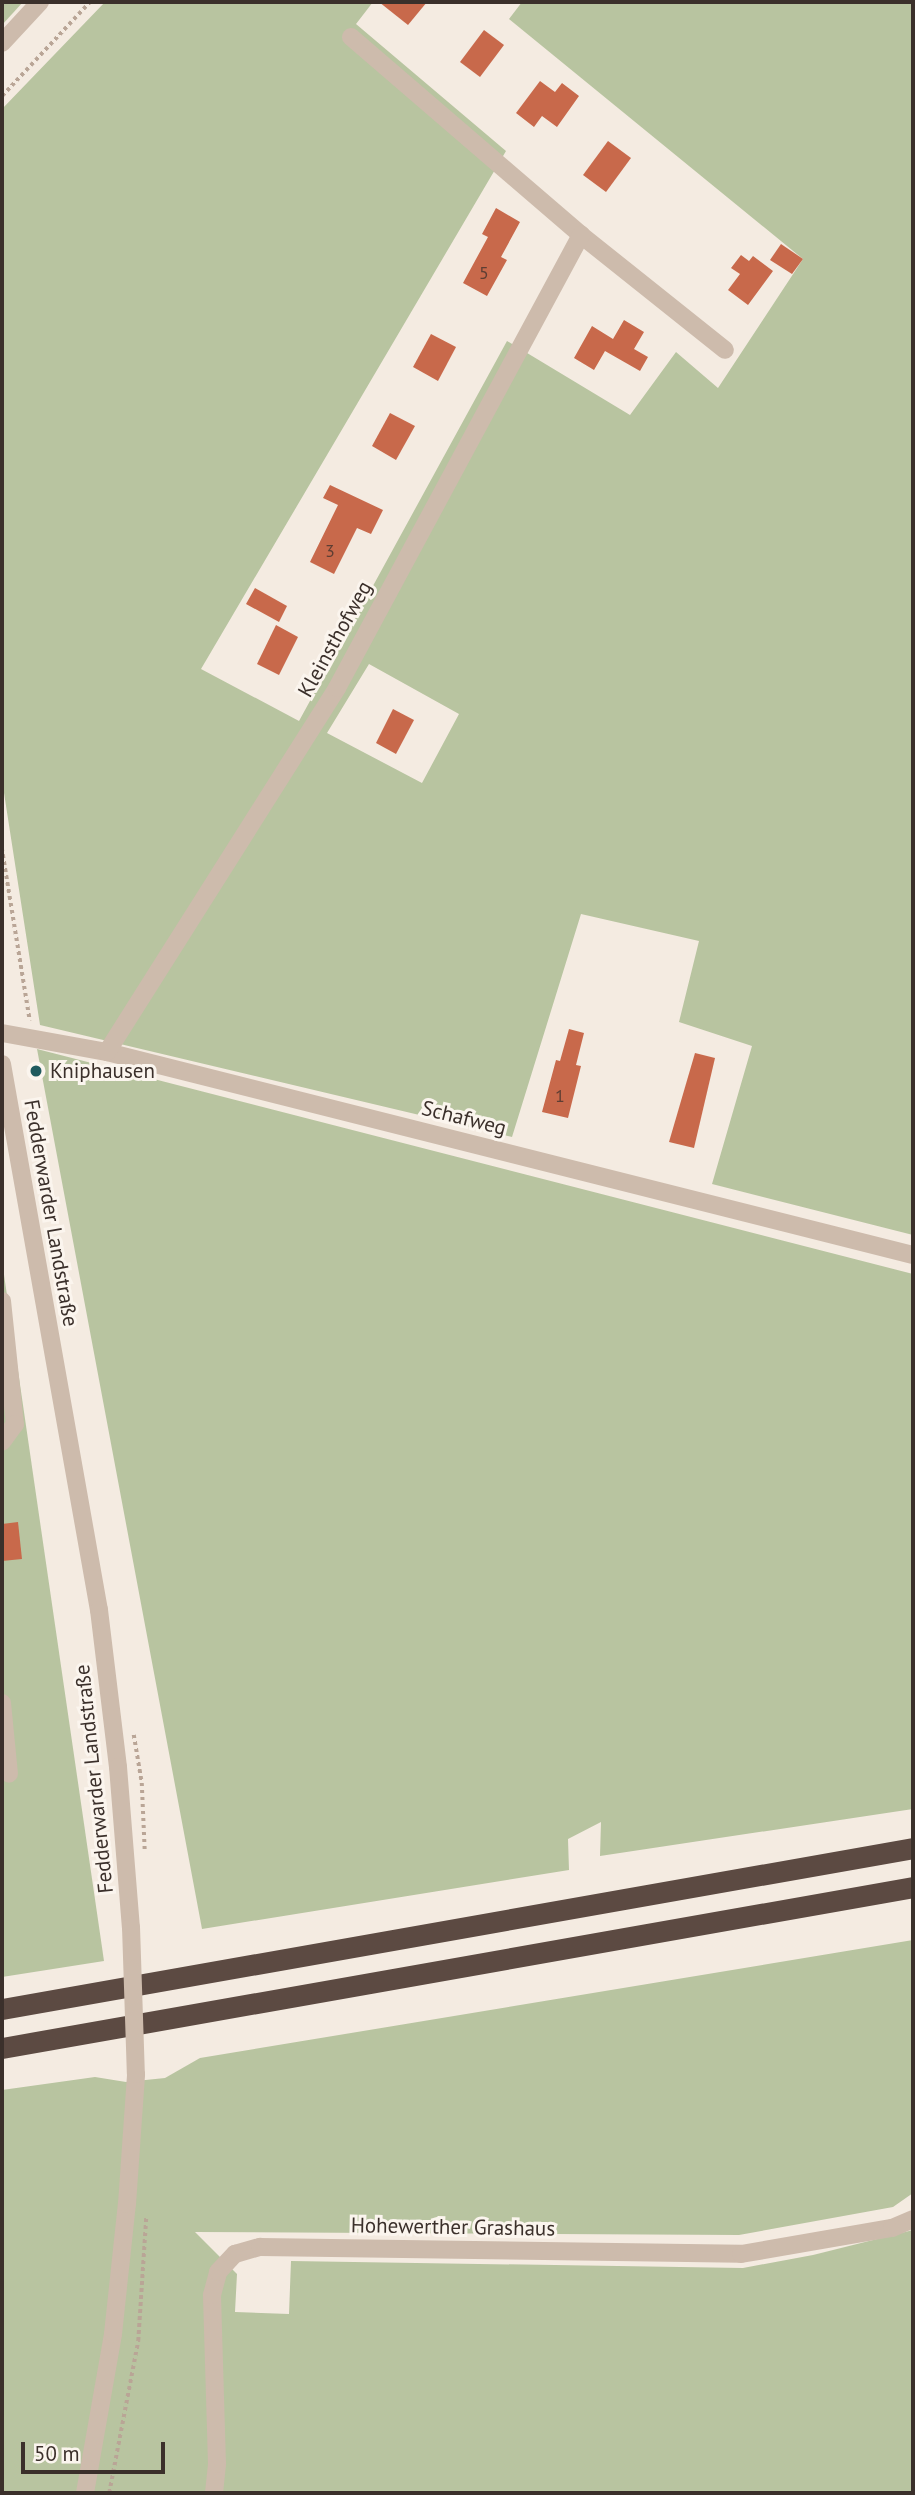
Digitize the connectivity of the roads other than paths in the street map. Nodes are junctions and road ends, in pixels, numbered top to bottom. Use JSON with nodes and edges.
{"nodes":[{"id":1,"x":40,"y":2,"type":"edge"},
{"id":2,"x":351,"y":37,"type":"dead end"},
{"id":3,"x":2,"y":43,"type":"edge"},
{"id":4,"x":581,"y":235,"type":"junction"},
{"id":5,"x":725,"y":350,"type":"dead end"},
{"id":6,"x":2,"y":1033,"type":"edge"},
{"id":7,"x":107,"y":1052,"type":"junction"},
{"id":8,"x":2,"y":1064,"type":"edge"},
{"id":9,"x":913,"y":1255,"type":"edge"},
{"id":10,"x":2,"y":1301,"type":"edge"},
{"id":11,"x":2,"y":1442,"type":"edge"},
{"id":12,"x":2,"y":1703,"type":"edge"},
{"id":13,"x":9,"y":1774,"type":"dead end"},
{"id":14,"x":913,"y":1848,"type":"edge"},
{"id":15,"x":913,"y":1887,"type":"edge"},
{"id":16,"x":2,"y":2009,"type":"edge"},
{"id":17,"x":2,"y":2048,"type":"edge"},
{"id":18,"x":913,"y":2219,"type":"edge"},
{"id":19,"x":85,"y":2493,"type":"edge"},
{"id":20,"x":214,"y":2493,"type":"edge"}],
"edges":[{"from":1,"to":3,"type":"street"},
{"from":2,"to":4,"type":"street"},
{"from":4,"to":5,"type":"street"},
{"from":4,"to":7,"type":"street","name":"Kleinsthofweg"},
{"from":6,"to":7,"type":"street","name":"Schafweg"},
{"from":7,"to":9,"type":"street","name":"Schafweg"},
{"from":8,"to":19,"type":"street","name":"Fedderwarder Landstraße","bridge":true},
{"from":10,"to":11,"type":"street"},
{"from":12,"to":13,"type":"street"},
{"from":14,"to":16,"type":"highway"},
{"from":15,"to":17,"type":"highway"},
{"from":18,"to":20,"type":"street","name":"Hohewerther Grashaus"}]}
